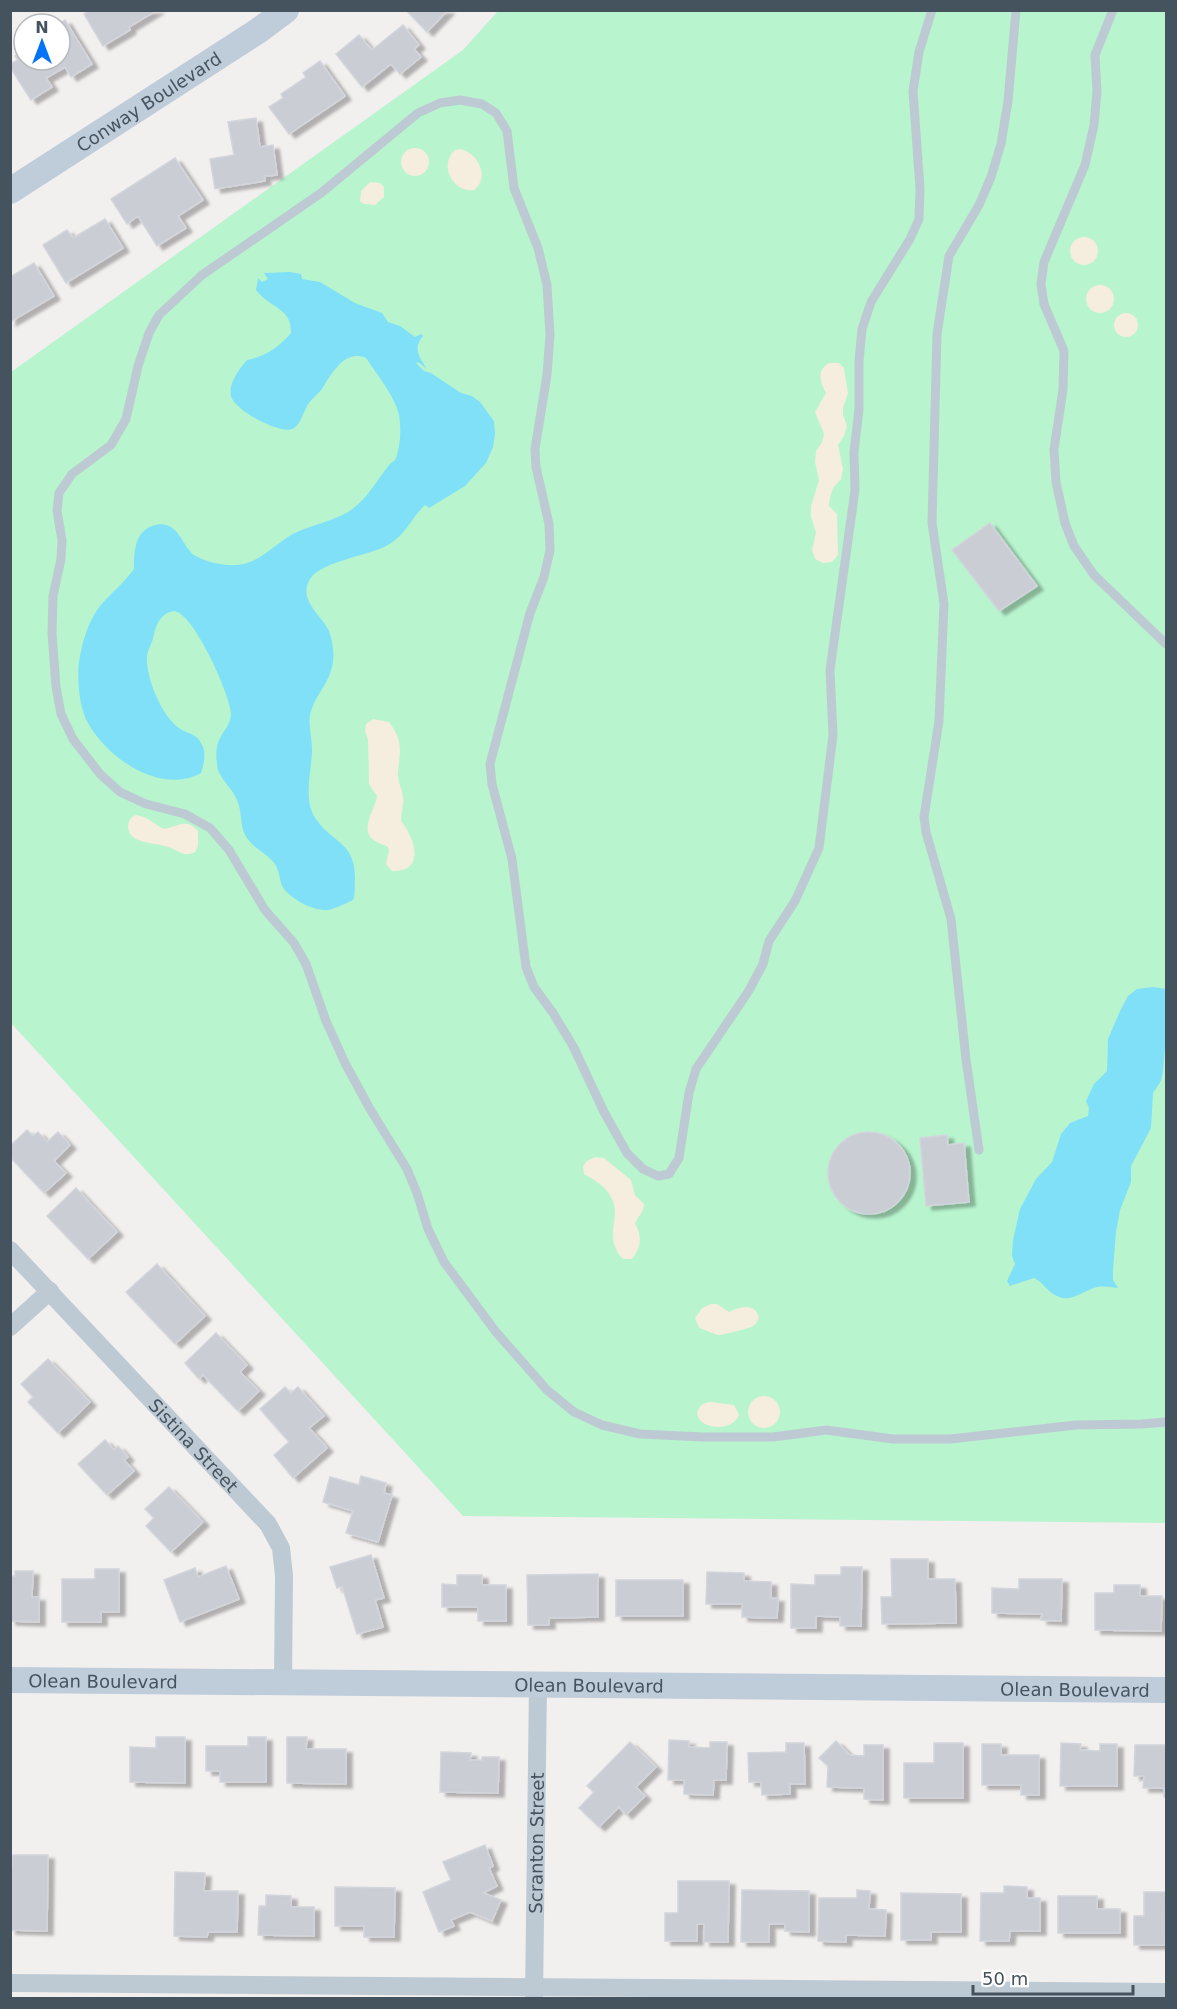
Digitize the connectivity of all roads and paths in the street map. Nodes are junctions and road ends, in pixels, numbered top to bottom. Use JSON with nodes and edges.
{"nodes":[{"id":1,"x":286,"y":10,"type":"edge"},
{"id":2,"x":932,"y":10,"type":"edge"},
{"id":3,"x":1016,"y":10,"type":"edge"},
{"id":4,"x":1113,"y":10,"type":"edge"},
{"id":5,"x":10,"y":191,"type":"edge"},
{"id":6,"x":1167,"y":644,"type":"edge"},
{"id":7,"x":979,"y":1150,"type":"dead end"},
{"id":8,"x":10,"y":1250,"type":"edge"},
{"id":9,"x":50,"y":1291,"type":"junction"},
{"id":10,"x":10,"y":1328,"type":"edge"},
{"id":11,"x":1167,"y":1422,"type":"edge"},
{"id":12,"x":10,"y":1680,"type":"edge"},
{"id":13,"x":283,"y":1682,"type":"junction"},
{"id":14,"x":538,"y":1685,"type":"junction"},
{"id":15,"x":1167,"y":1690,"type":"edge"},
{"id":16,"x":10,"y":1983,"type":"edge"},
{"id":17,"x":241,"y":1992,"type":"edge"},
{"id":18,"x":1167,"y":1992,"type":"edge"},
{"id":19,"x":535,"y":1993,"type":"edge"},
{"id":20,"x":828,"y":1994,"type":"edge"},
{"id":21,"x":1121,"y":1995,"type":"edge"}],
"edges":[{"from":1,"to":5,"type":"street","name":"Conway Boulevard"},
{"from":2,"to":11,"type":"lane"},
{"from":3,"to":7,"type":"lane"},
{"from":4,"to":6,"type":"lane"},
{"from":8,"to":9,"type":"street","name":"Sistina Street"},
{"from":9,"to":10,"type":"street"},
{"from":9,"to":13,"type":"street","name":"Sistina Street"},
{"from":12,"to":13,"type":"street","name":"Olean Boulevard"},
{"from":13,"to":14,"type":"street","name":"Olean Boulevard"},
{"from":14,"to":15,"type":"street","name":"Olean Boulevard"},
{"from":14,"to":19,"type":"street","name":"Scranton Street"},
{"from":16,"to":17,"type":"street"},
{"from":17,"to":19,"type":"street"},
{"from":18,"to":21,"type":"street"},
{"from":19,"to":20,"type":"street"},
{"from":20,"to":21,"type":"street"}]}
